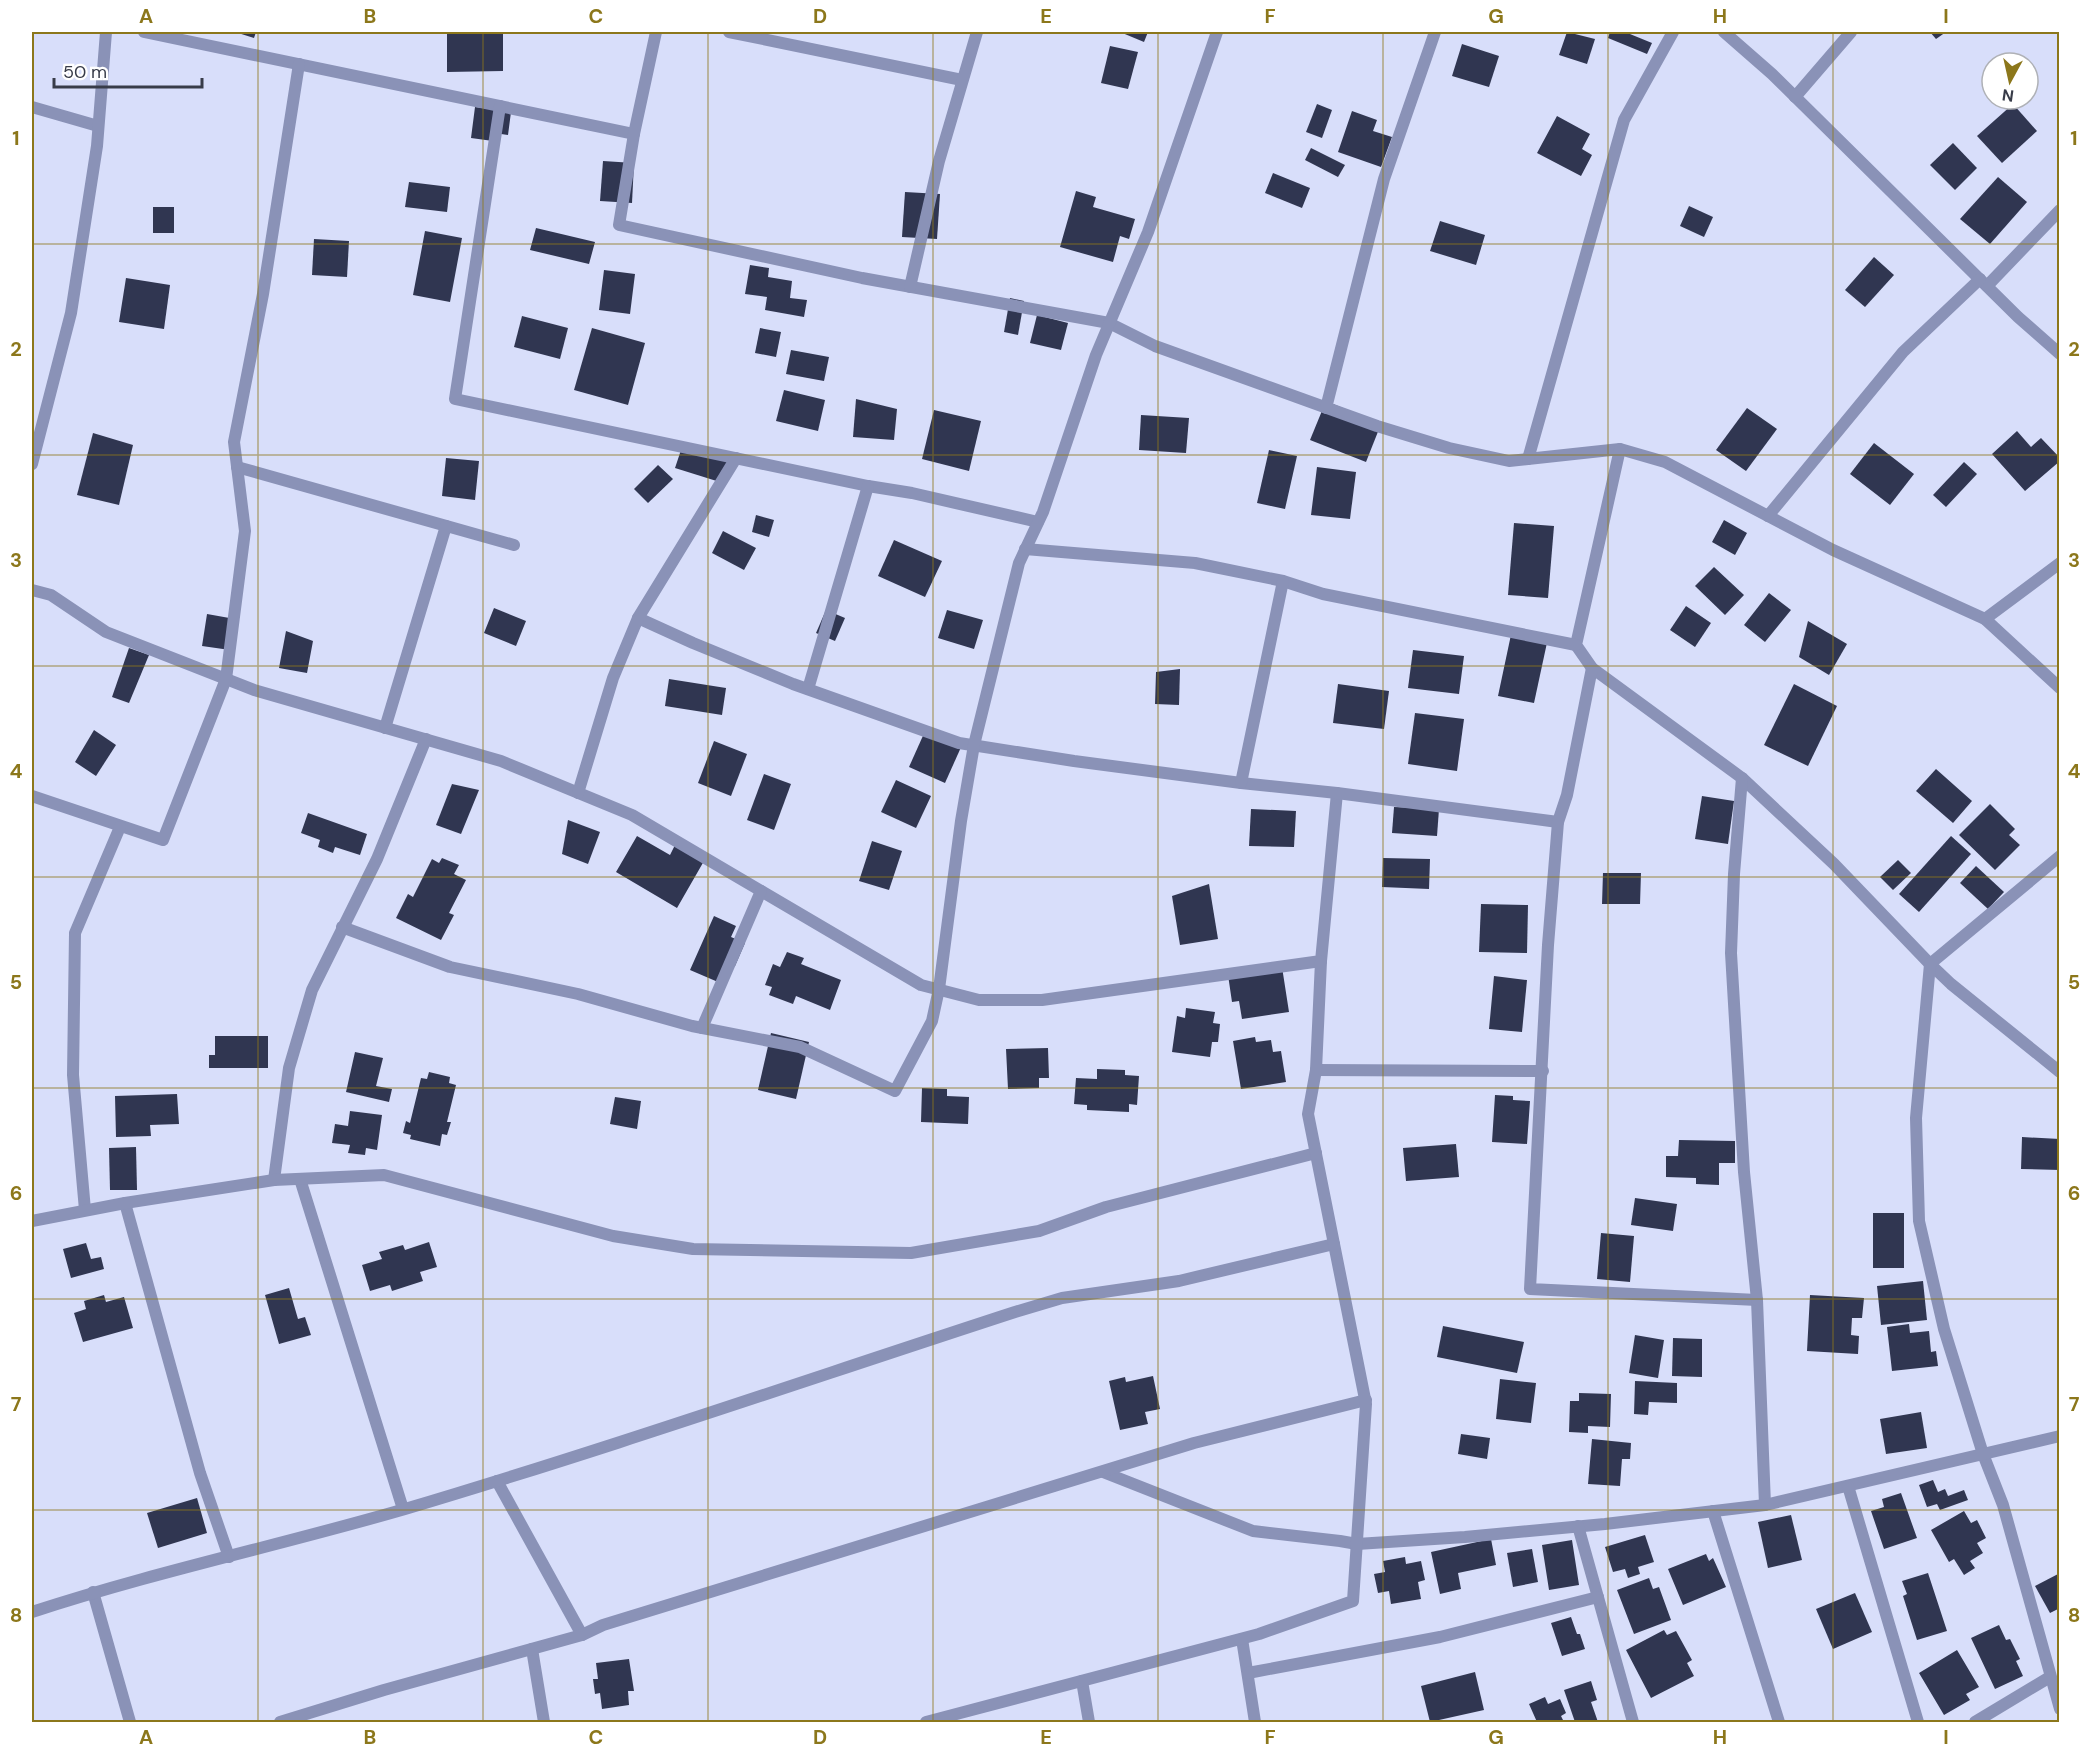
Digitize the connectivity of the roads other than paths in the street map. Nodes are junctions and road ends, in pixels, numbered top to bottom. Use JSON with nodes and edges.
{"nodes":[{"id":1,"x":106,"y":32,"type":"edge"},
{"id":2,"x":144,"y":32,"type":"edge"},
{"id":3,"x":656,"y":32,"type":"edge"},
{"id":4,"x":729,"y":32,"type":"edge"},
{"id":5,"x":977,"y":32,"type":"edge"},
{"id":6,"x":1217,"y":32,"type":"edge"},
{"id":7,"x":1435,"y":32,"type":"edge"},
{"id":8,"x":1673,"y":32,"type":"edge"},
{"id":9,"x":1724,"y":32,"type":"edge"},
{"id":10,"x":1851,"y":32,"type":"edge"},
{"id":11,"x":298,"y":64,"type":"junction"},
{"id":12,"x":962,"y":80,"type":"junction"},
{"id":13,"x":1795,"y":97,"type":"junction"},
{"id":14,"x":500,"y":106,"type":"junction"},
{"id":15,"x":32,"y":107,"type":"edge"},
{"id":16,"x":98,"y":126,"type":"junction"},
{"id":17,"x":634,"y":134,"type":"junction"},
{"id":18,"x":2060,"y":210,"type":"edge"},
{"id":19,"x":1984,"y":282,"type":"junction"},
{"id":20,"x":910,"y":287,"type":"junction"},
{"id":21,"x":1109,"y":323,"type":"junction"},
{"id":22,"x":2060,"y":354,"type":"edge"},
{"id":23,"x":1326,"y":408,"type":"junction"},
{"id":24,"x":1620,"y":449,"type":"junction"},
{"id":25,"x":736,"y":458,"type":"junction"},
{"id":26,"x":1528,"y":459,"type":"junction"},
{"id":27,"x":32,"y":464,"type":"edge"},
{"id":28,"x":237,"y":467,"type":"junction"},
{"id":29,"x":868,"y":486,"type":"junction"},
{"id":30,"x":1768,"y":516,"type":"junction"},
{"id":31,"x":1038,"y":522,"type":"junction"},
{"id":32,"x":446,"y":526,"type":"junction"},
{"id":33,"x":514,"y":545,"type":"dead end"},
{"id":34,"x":1025,"y":549,"type":"junction"},
{"id":35,"x":2060,"y":563,"type":"edge"},
{"id":36,"x":1283,"y":581,"type":"junction"},
{"id":37,"x":32,"y":590,"type":"edge"},
{"id":38,"x":638,"y":618,"type":"junction"},
{"id":39,"x":1985,"y":619,"type":"junction"},
{"id":40,"x":1576,"y":645,"type":"junction"},
{"id":41,"x":1592,"y":668,"type":"junction"},
{"id":42,"x":226,"y":679,"type":"junction"},
{"id":43,"x":2060,"y":688,"type":"edge"},
{"id":44,"x":808,"y":689,"type":"junction"},
{"id":45,"x":385,"y":728,"type":"junction"},
{"id":46,"x":426,"y":739,"type":"junction"},
{"id":47,"x":974,"y":745,"type":"junction"},
{"id":48,"x":1742,"y":778,"type":"junction"},
{"id":49,"x":1241,"y":783,"type":"junction"},
{"id":50,"x":578,"y":793,"type":"junction"},
{"id":51,"x":1336,"y":793,"type":"junction"},
{"id":52,"x":32,"y":796,"type":"edge"},
{"id":53,"x":1558,"y":822,"type":"junction"},
{"id":54,"x":120,"y":827,"type":"junction"},
{"id":55,"x":2060,"y":856,"type":"edge"},
{"id":56,"x":761,"y":891,"type":"junction"},
{"id":57,"x":342,"y":927,"type":"junction"},
{"id":58,"x":1321,"y":962,"type":"junction"},
{"id":59,"x":1930,"y":964,"type":"junction"},
{"id":60,"x":939,"y":989,"type":"junction"},
{"id":61,"x":702,"y":1028,"type":"junction"},
{"id":62,"x":1316,"y":1070,"type":"junction"},
{"id":63,"x":1543,"y":1071,"type":"junction"},
{"id":64,"x":2060,"y":1072,"type":"edge"},
{"id":65,"x":1316,"y":1153,"type":"junction"},
{"id":66,"x":300,"y":1179,"type":"junction"},
{"id":67,"x":274,"y":1180,"type":"junction"},
{"id":68,"x":125,"y":1203,"type":"junction"},
{"id":69,"x":85,"y":1210,"type":"junction"},
{"id":70,"x":32,"y":1221,"type":"edge"},
{"id":71,"x":1334,"y":1244,"type":"junction"},
{"id":72,"x":1756,"y":1300,"type":"junction"},
{"id":73,"x":1366,"y":1400,"type":"junction"},
{"id":74,"x":2060,"y":1436,"type":"edge"},
{"id":75,"x":1983,"y":1454,"type":"junction"},
{"id":76,"x":1103,"y":1472,"type":"junction"},
{"id":77,"x":497,"y":1481,"type":"junction"},
{"id":78,"x":1848,"y":1486,"type":"junction"},
{"id":79,"x":1765,"y":1505,"type":"junction"},
{"id":80,"x":403,"y":1509,"type":"junction"},
{"id":81,"x":1713,"y":1511,"type":"junction"},
{"id":82,"x":1578,"y":1526,"type":"junction"},
{"id":83,"x":1357,"y":1544,"type":"junction"},
{"id":84,"x":230,"y":1557,"type":"junction"},
{"id":85,"x":93,"y":1592,"type":"junction"},
{"id":86,"x":1598,"y":1597,"type":"junction"},
{"id":87,"x":32,"y":1612,"type":"edge"},
{"id":88,"x":582,"y":1635,"type":"junction"},
{"id":89,"x":1242,"y":1639,"type":"junction"},
{"id":90,"x":532,"y":1649,"type":"junction"},
{"id":91,"x":1248,"y":1673,"type":"junction"},
{"id":92,"x":2050,"y":1677,"type":"junction"},
{"id":93,"x":1082,"y":1681,"type":"junction"},
{"id":94,"x":2060,"y":1709,"type":"edge"},
{"id":95,"x":130,"y":1722,"type":"edge"},
{"id":96,"x":280,"y":1722,"type":"edge"},
{"id":97,"x":544,"y":1722,"type":"edge"},
{"id":98,"x":926,"y":1722,"type":"edge"},
{"id":99,"x":1089,"y":1722,"type":"edge"},
{"id":100,"x":1255,"y":1722,"type":"edge"},
{"id":101,"x":1633,"y":1722,"type":"edge"},
{"id":102,"x":1779,"y":1722,"type":"edge"},
{"id":103,"x":1918,"y":1722,"type":"edge"},
{"id":104,"x":1975,"y":1722,"type":"edge"}],
"edges":[{"from":1,"to":16,"type":"street"},
{"from":2,"to":11,"type":"street"},
{"from":3,"to":17,"type":"street"},
{"from":4,"to":12,"type":"street"},
{"from":5,"to":12,"type":"street"},
{"from":6,"to":21,"type":"street"},
{"from":7,"to":23,"type":"street"},
{"from":8,"to":26,"type":"street"},
{"from":9,"to":13,"type":"street"},
{"from":10,"to":13,"type":"street"},
{"from":11,"to":14,"type":"street"},
{"from":11,"to":28,"type":"street"},
{"from":12,"to":20,"type":"street"},
{"from":13,"to":19,"type":"street"},
{"from":14,"to":17,"type":"street"},
{"from":14,"to":25,"type":"street"},
{"from":15,"to":16,"type":"street"},
{"from":16,"to":27,"type":"street"},
{"from":17,"to":20,"type":"street"},
{"from":18,"to":19,"type":"street"},
{"from":19,"to":22,"type":"street"},
{"from":19,"to":30,"type":"street"},
{"from":20,"to":21,"type":"street"},
{"from":21,"to":23,"type":"street"},
{"from":21,"to":31,"type":"street"},
{"from":23,"to":26,"type":"street"},
{"from":24,"to":26,"type":"street"},
{"from":24,"to":30,"type":"street"},
{"from":24,"to":40,"type":"street"},
{"from":25,"to":29,"type":"street"},
{"from":25,"to":38,"type":"street"},
{"from":28,"to":32,"type":"street"},
{"from":28,"to":42,"type":"street"},
{"from":29,"to":31,"type":"street"},
{"from":29,"to":44,"type":"street"},
{"from":30,"to":39,"type":"street"},
{"from":31,"to":34,"type":"street"},
{"from":32,"to":33,"type":"street"},
{"from":32,"to":45,"type":"street"},
{"from":34,"to":36,"type":"street"},
{"from":34,"to":47,"type":"street"},
{"from":35,"to":39,"type":"street"},
{"from":36,"to":40,"type":"street"},
{"from":36,"to":49,"type":"street"},
{"from":37,"to":42,"type":"street"},
{"from":38,"to":44,"type":"street"},
{"from":38,"to":50,"type":"street"},
{"from":39,"to":43,"type":"street"},
{"from":40,"to":41,"type":"street"},
{"from":41,"to":48,"type":"street"},
{"from":41,"to":53,"type":"street"},
{"from":42,"to":45,"type":"street"},
{"from":42,"to":54,"type":"street"},
{"from":44,"to":47,"type":"street"},
{"from":45,"to":46,"type":"street"},
{"from":46,"to":50,"type":"street"},
{"from":46,"to":57,"type":"street"},
{"from":47,"to":49,"type":"street"},
{"from":47,"to":60,"type":"street"},
{"from":48,"to":59,"type":"street"},
{"from":48,"to":72,"type":"street"},
{"from":49,"to":51,"type":"street"},
{"from":50,"to":56,"type":"street"},
{"from":51,"to":53,"type":"street"},
{"from":51,"to":58,"type":"street"},
{"from":52,"to":54,"type":"street"},
{"from":53,"to":63,"type":"street"},
{"from":54,"to":69,"type":"street"},
{"from":55,"to":59,"type":"street"},
{"from":56,"to":60,"type":"street"},
{"from":56,"to":61,"type":"street"},
{"from":57,"to":61,"type":"street"},
{"from":57,"to":67,"type":"street"},
{"from":58,"to":60,"type":"street"},
{"from":58,"to":62,"type":"street"},
{"from":59,"to":64,"type":"street"},
{"from":59,"to":75,"type":"street"},
{"from":60,"to":61,"type":"street"},
{"from":62,"to":63,"type":"street"},
{"from":62,"to":65,"type":"street"},
{"from":63,"to":72,"type":"street"},
{"from":65,"to":66,"type":"street"},
{"from":65,"to":71,"type":"street"},
{"from":66,"to":67,"type":"street"},
{"from":66,"to":80,"type":"street"},
{"from":67,"to":68,"type":"street"},
{"from":68,"to":69,"type":"street"},
{"from":68,"to":84,"type":"street"},
{"from":69,"to":70,"type":"street"},
{"from":71,"to":73,"type":"street"},
{"from":71,"to":77,"type":"street"},
{"from":72,"to":79,"type":"street"},
{"from":73,"to":76,"type":"street"},
{"from":73,"to":83,"type":"street"},
{"from":74,"to":75,"type":"street"},
{"from":75,"to":78,"type":"street"},
{"from":75,"to":92,"type":"street"},
{"from":76,"to":83,"type":"street"},
{"from":76,"to":88,"type":"street"},
{"from":77,"to":80,"type":"street"},
{"from":77,"to":88,"type":"street"},
{"from":78,"to":79,"type":"street"},
{"from":78,"to":103,"type":"street"},
{"from":79,"to":81,"type":"street"},
{"from":80,"to":84,"type":"street"},
{"from":81,"to":82,"type":"street"},
{"from":81,"to":102,"type":"street"},
{"from":82,"to":83,"type":"street"},
{"from":82,"to":86,"type":"street"},
{"from":83,"to":89,"type":"street"},
{"from":84,"to":85,"type":"street"},
{"from":85,"to":87,"type":"street"},
{"from":85,"to":95,"type":"street"},
{"from":86,"to":91,"type":"street"},
{"from":86,"to":101,"type":"street"},
{"from":88,"to":90,"type":"street"},
{"from":89,"to":91,"type":"street"},
{"from":89,"to":93,"type":"street"},
{"from":90,"to":96,"type":"street"},
{"from":90,"to":97,"type":"street"},
{"from":91,"to":100,"type":"street"},
{"from":92,"to":94,"type":"street"},
{"from":92,"to":104,"type":"street"},
{"from":93,"to":98,"type":"street"},
{"from":93,"to":99,"type":"street"}]}
